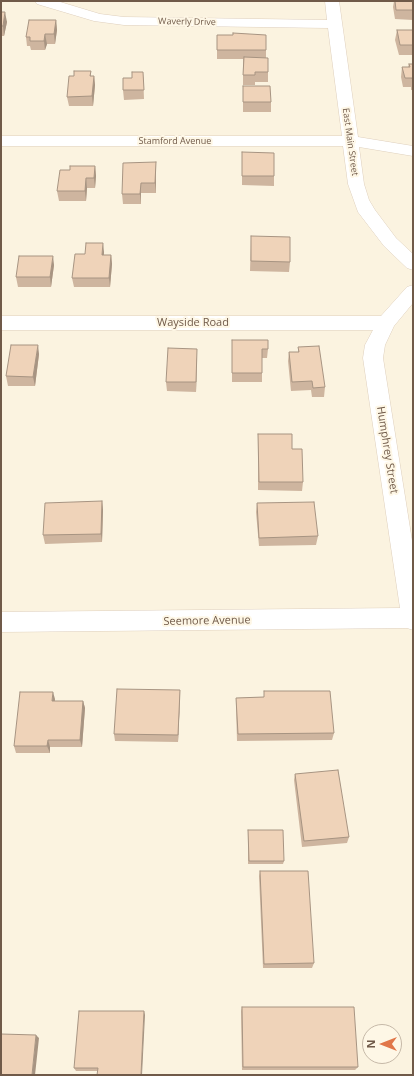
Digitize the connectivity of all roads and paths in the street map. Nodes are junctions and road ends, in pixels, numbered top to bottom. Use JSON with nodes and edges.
{"nodes":[{"id":1,"x":42,"y":1,"type":"edge"},
{"id":2,"x":332,"y":1,"type":"edge"},
{"id":3,"x":336,"y":24,"type":"junction"},
{"id":4,"x":1,"y":141,"type":"edge"},
{"id":5,"x":350,"y":141,"type":"junction"},
{"id":6,"x":413,"y":151,"type":"edge"},
{"id":7,"x":413,"y":264,"type":"edge"},
{"id":8,"x":413,"y":291,"type":"edge"},
{"id":9,"x":1,"y":323,"type":"edge"},
{"id":10,"x":386,"y":324,"type":"junction"},
{"id":11,"x":413,"y":619,"type":"edge"},
{"id":12,"x":1,"y":622,"type":"edge"}],
"edges":[{"from":1,"to":3,"type":"street","name":"Waverly Drive"},
{"from":2,"to":3,"type":"street","name":"East Main Street"},
{"from":3,"to":5,"type":"street","name":"East Main Street"},
{"from":4,"to":5,"type":"street","name":"Stamford Avenue"},
{"from":5,"to":6,"type":"street","name":"Stamford Avenue"},
{"from":5,"to":7,"type":"street","name":"East Main Street"},
{"from":8,"to":10,"type":"street","name":"Humphrey Street"},
{"from":9,"to":10,"type":"street","name":"Wayside Road"},
{"from":10,"to":11,"type":"street","name":"Humphrey Street"},
{"from":11,"to":12,"type":"street","name":"Seemore Avenue"}]}
